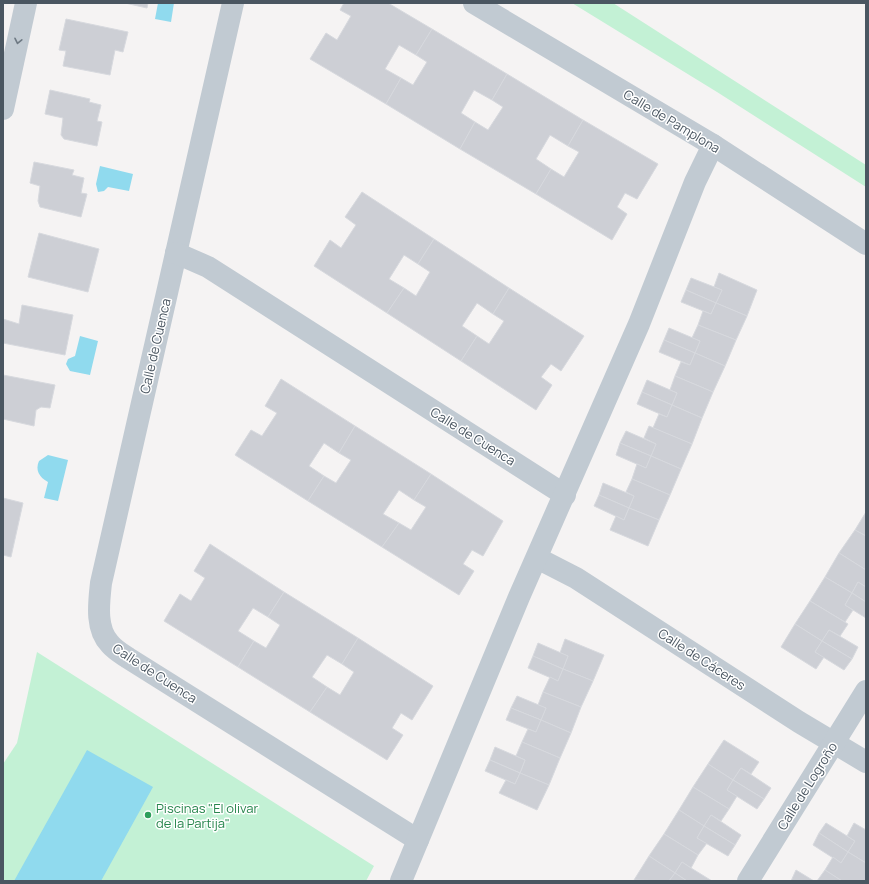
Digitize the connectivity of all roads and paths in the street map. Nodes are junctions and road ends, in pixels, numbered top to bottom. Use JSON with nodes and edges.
{"nodes":[{"id":1,"x":26,"y":3,"type":"edge"},
{"id":2,"x":232,"y":3,"type":"edge"},
{"id":3,"x":474,"y":3,"type":"edge"},
{"id":4,"x":3,"y":109,"type":"edge"},
{"id":5,"x":713,"y":145,"type":"junction"},
{"id":6,"x":866,"y":244,"type":"edge"},
{"id":7,"x":176,"y":253,"type":"junction"},
{"id":8,"x":565,"y":495,"type":"junction"},
{"id":9,"x":537,"y":558,"type":"junction"},
{"id":10,"x":866,"y":691,"type":"edge"},
{"id":11,"x":835,"y":743,"type":"junction"},
{"id":12,"x":866,"y":762,"type":"edge"},
{"id":13,"x":418,"y":840,"type":"junction"},
{"id":14,"x":401,"y":881,"type":"edge"},
{"id":15,"x":748,"y":881,"type":"edge"}],
"edges":[{"from":1,"to":4,"type":"street","one_way":true},
{"from":2,"to":7,"type":"street","name":"Calle de Cuenca"},
{"from":3,"to":5,"type":"street","name":"Calle de Pamplona"},
{"from":5,"to":6,"type":"street","name":"Calle de Pamplona"},
{"from":5,"to":8,"type":"street"},
{"from":7,"to":8,"type":"street","name":"Calle de Cuenca"},
{"from":7,"to":13,"type":"street","name":"Calle de Cuenca"},
{"from":8,"to":9,"type":"street"},
{"from":9,"to":11,"type":"street","name":"Calle de Cáceres"},
{"from":9,"to":13,"type":"street"},
{"from":10,"to":11,"type":"street","name":"Calle de Logroño"},
{"from":11,"to":12,"type":"street","name":"Calle de Cáceres"},
{"from":11,"to":15,"type":"street","name":"Calle de Logroño"},
{"from":13,"to":14,"type":"street"}]}
